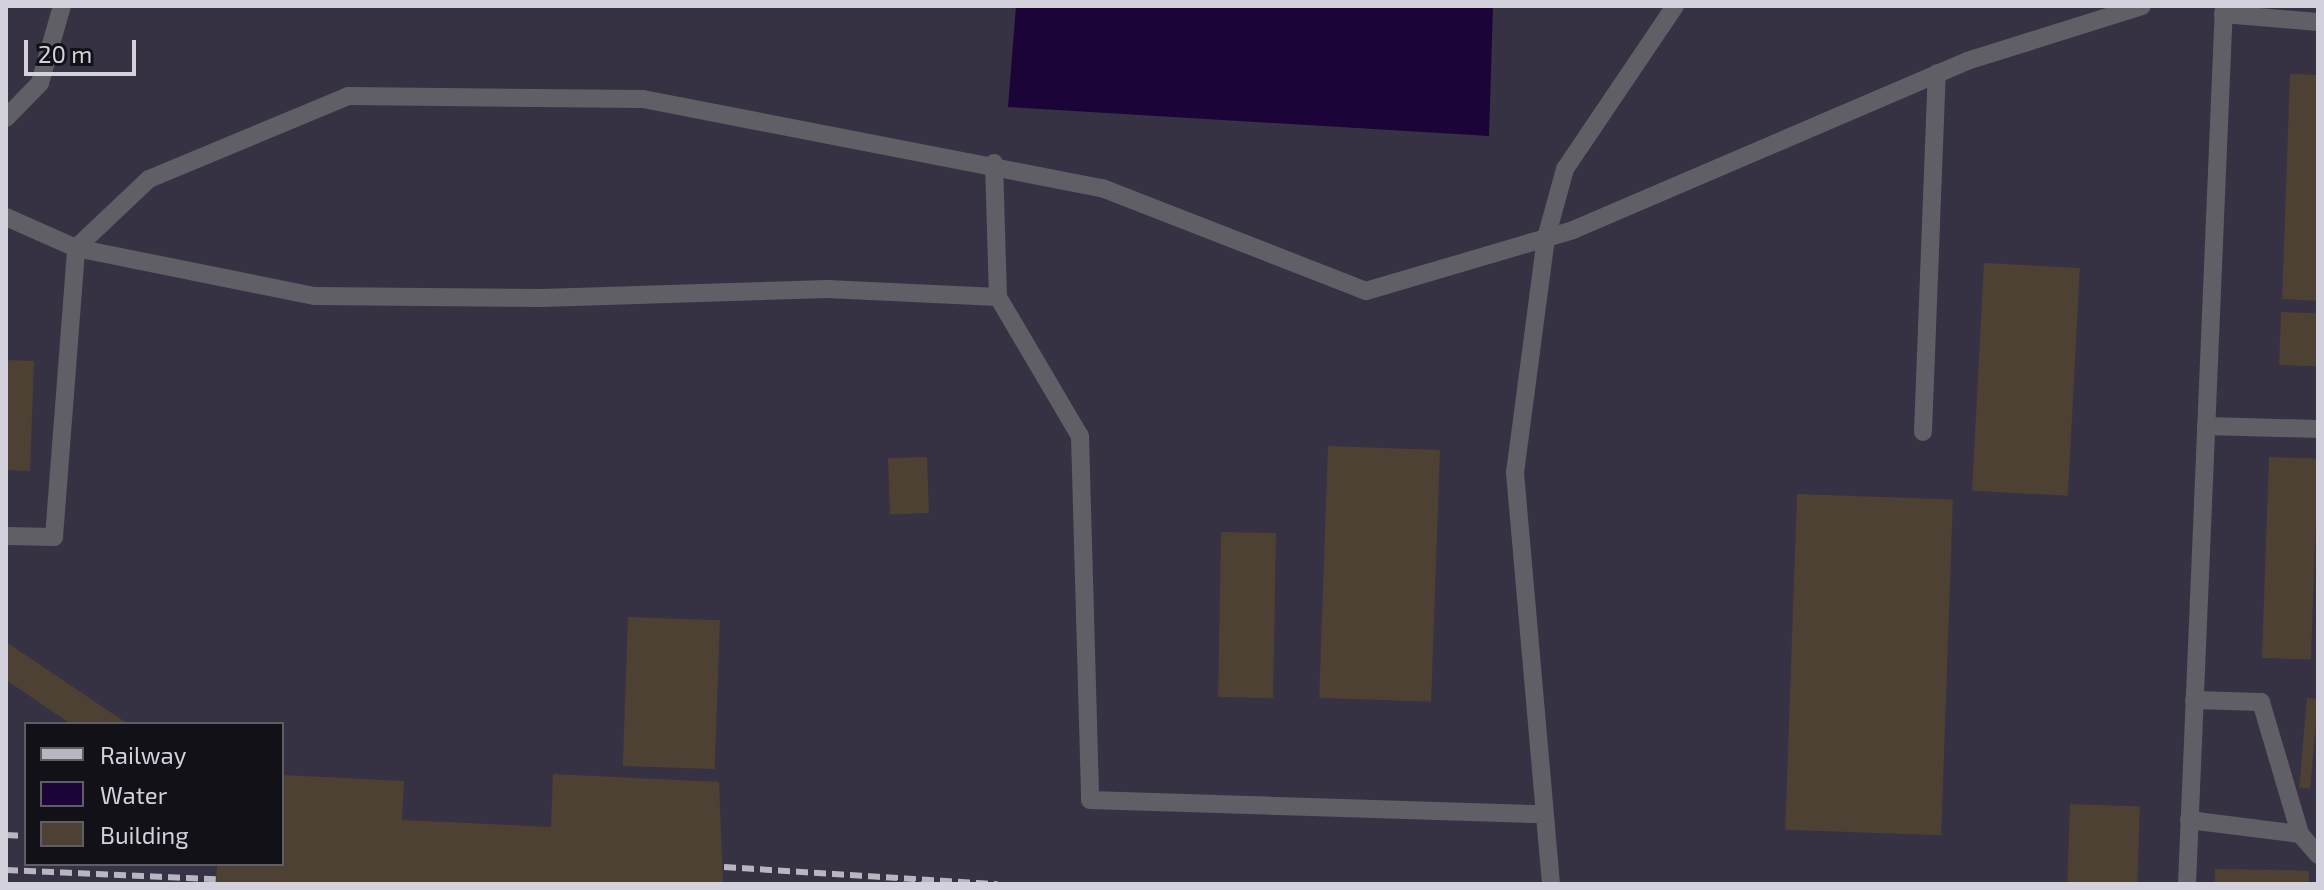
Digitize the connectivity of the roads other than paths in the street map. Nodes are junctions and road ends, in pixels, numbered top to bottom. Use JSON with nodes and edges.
{"nodes":[{"id":1,"x":62,"y":6,"type":"edge"},
{"id":2,"x":1675,"y":6,"type":"edge"},
{"id":3,"x":2142,"y":6,"type":"edge"},
{"id":4,"x":2224,"y":10,"type":"edge"},
{"id":5,"x":2318,"y":22,"type":"edge"},
{"id":6,"x":1937,"y":73,"type":"junction"},
{"id":7,"x":6,"y":118,"type":"edge"},
{"id":8,"x":994,"y":163,"type":"junction"},
{"id":9,"x":6,"y":217,"type":"edge"},
{"id":10,"x":1546,"y":238,"type":"junction"},
{"id":11,"x":76,"y":248,"type":"junction"},
{"id":12,"x":998,"y":297,"type":"junction"},
{"id":13,"x":2206,"y":426,"type":"junction"},
{"id":14,"x":2318,"y":429,"type":"edge"},
{"id":15,"x":1923,"y":432,"type":"dead end"},
{"id":16,"x":6,"y":536,"type":"edge"},
{"id":17,"x":2194,"y":700,"type":"junction"},
{"id":18,"x":1545,"y":814,"type":"junction"},
{"id":19,"x":2189,"y":820,"type":"junction"},
{"id":20,"x":2300,"y":834,"type":"junction"},
{"id":21,"x":2318,"y":855,"type":"edge"},
{"id":22,"x":1551,"y":884,"type":"edge"},
{"id":23,"x":2187,"y":884,"type":"edge"}],
"edges":[{"from":1,"to":7,"type":"lane"},
{"from":2,"to":10,"type":"lane"},
{"from":3,"to":6,"type":"lane"},
{"from":4,"to":5,"type":"lane"},
{"from":4,"to":13,"type":"lane"},
{"from":6,"to":10,"type":"lane"},
{"from":6,"to":15,"type":"lane"},
{"from":8,"to":10,"type":"lane"},
{"from":8,"to":11,"type":"lane"},
{"from":8,"to":12,"type":"lane"},
{"from":9,"to":11,"type":"lane"},
{"from":10,"to":18,"type":"lane"},
{"from":11,"to":12,"type":"lane"},
{"from":11,"to":16,"type":"lane"},
{"from":12,"to":18,"type":"lane"},
{"from":13,"to":14,"type":"lane"},
{"from":13,"to":17,"type":"lane"},
{"from":17,"to":19,"type":"lane"},
{"from":17,"to":20,"type":"lane"},
{"from":18,"to":22,"type":"lane"},
{"from":19,"to":20,"type":"lane"},
{"from":19,"to":23,"type":"lane"},
{"from":20,"to":21,"type":"lane"}]}
